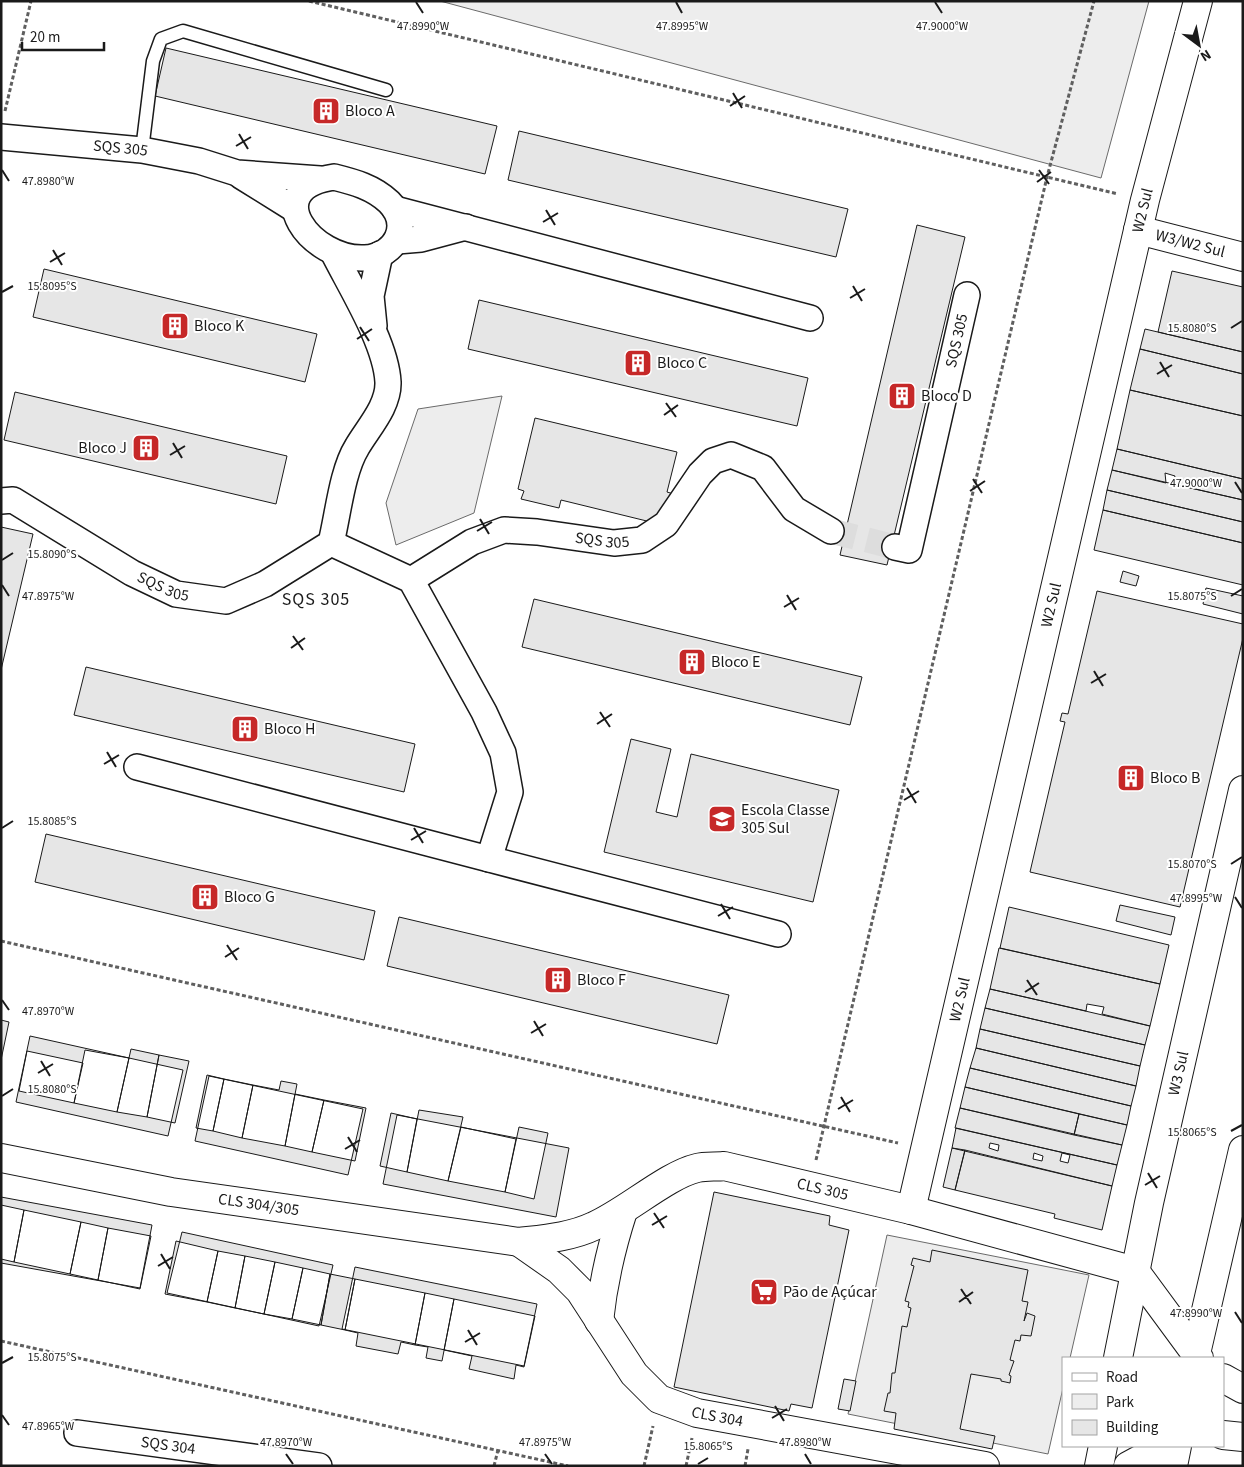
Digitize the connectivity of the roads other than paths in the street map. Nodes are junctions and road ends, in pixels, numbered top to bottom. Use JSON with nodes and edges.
{"nodes":[{"id":1,"x":1198,"y":1,"type":"edge"},
{"id":2,"x":386,"y":90,"type":"dead end"},
{"id":3,"x":2,"y":128,"type":"edge"},
{"id":4,"x":142,"y":150,"type":"junction"},
{"id":5,"x":237,"y":174,"type":"junction"},
{"id":6,"x":320,"y":179,"type":"junction"},
{"id":7,"x":294,"y":209,"type":"junction"},
{"id":8,"x":395,"y":209,"type":"junction"},
{"id":9,"x":466,"y":227,"type":"junction"},
{"id":10,"x":1138,"y":230,"type":"junction"},
{"id":11,"x":388,"y":248,"type":"junction"},
{"id":12,"x":333,"y":252,"type":"junction"},
{"id":13,"x":1243,"y":257,"type":"edge"},
{"id":14,"x":967,"y":295,"type":"dead end"},
{"id":15,"x":810,"y":318,"type":"dead end"},
{"id":16,"x":377,"y":341,"type":"junction"},
{"id":17,"x":1,"y":501,"type":"edge"},
{"id":18,"x":831,"y":531,"type":"tunnel mouth"},
{"id":19,"x":332,"y":543,"type":"junction"},
{"id":20,"x":895,"y":547,"type":"tunnel mouth"},
{"id":21,"x":411,"y":580,"type":"junction"},
{"id":22,"x":136,"y":767,"type":"dead end"},
{"id":23,"x":1243,"y":790,"type":"edge"},
{"id":24,"x":1238,"y":824,"type":"edge"},
{"id":25,"x":489,"y":859,"type":"junction"},
{"id":26,"x":778,"y":934,"type":"dead end"},
{"id":27,"x":1243,"y":1150,"type":"edge"},
{"id":28,"x":1,"y":1158,"type":"edge"},
{"id":29,"x":911,"y":1210,"type":"junction"},
{"id":30,"x":623,"y":1211,"type":"junction"},
{"id":31,"x":519,"y":1242,"type":"junction"},
{"id":32,"x":1135,"y":1271,"type":"junction"},
{"id":33,"x":598,"y":1321,"type":"junction"},
{"id":34,"x":1118,"y":1357,"type":"edge"},
{"id":35,"x":1196,"y":1357,"type":"edge"},
{"id":36,"x":1224,"y":1379,"type":"edge"},
{"id":37,"x":1243,"y":1389,"type":"edge"},
{"id":38,"x":77,"y":1433,"type":"dead end"},
{"id":39,"x":1224,"y":1435,"type":"edge"},
{"id":40,"x":1243,"y":1437,"type":"edge"},
{"id":41,"x":1103,"y":1447,"type":"edge"},
{"id":42,"x":1164,"y":1447,"type":"edge"},
{"id":43,"x":1177,"y":1447,"type":"edge"},
{"id":44,"x":865,"y":1456,"type":"edge"},
{"id":45,"x":319,"y":1466,"type":"edge"},
{"id":46,"x":985,"y":1466,"type":"edge"},
{"id":47,"x":1100,"y":1466,"type":"edge"},
{"id":48,"x":1128,"y":1466,"type":"edge"},
{"id":49,"x":1173,"y":1466,"type":"edge"}],
"edges":[{"from":1,"to":10,"type":"street","name":"W2 Sul"},
{"from":2,"to":4,"type":"lane"},
{"from":3,"to":4,"type":"street","name":"SQS 305"},
{"from":4,"to":5,"type":"street","name":"SQS 305"},
{"from":5,"to":6,"type":"street","name":"SQS 305"},
{"from":5,"to":7,"type":"street","name":"SQS 305"},
{"from":6,"to":7,"type":"street"},
{"from":6,"to":8,"type":"street"},
{"from":7,"to":12,"type":"street"},
{"from":8,"to":9,"type":"street"},
{"from":8,"to":11,"type":"street"},
{"from":9,"to":11,"type":"street"},
{"from":9,"to":15,"type":"street"},
{"from":10,"to":13,"type":"street","name":"W3/W2 Sul"},
{"from":10,"to":29,"type":"street","name":"W2 Sul"},
{"from":11,"to":12,"type":"street"},
{"from":11,"to":16,"type":"street"},
{"from":12,"to":16,"type":"street"},
{"from":14,"to":20,"type":"street","name":"SQS 305"},
{"from":16,"to":19,"type":"street"},
{"from":17,"to":19,"type":"street","name":"SQS 305"},
{"from":18,"to":21,"type":"street","name":"SQS 305"},
{"from":19,"to":21,"type":"street"},
{"from":21,"to":25,"type":"street"},
{"from":22,"to":25,"type":"street"},
{"from":23,"to":24,"type":"street","name":"W3 Sul"},
{"from":24,"to":32,"type":"street","name":"W3 Sul"},
{"from":25,"to":26,"type":"street"},
{"from":27,"to":35,"type":"street"},
{"from":28,"to":31,"type":"street","name":"CLS 304/305"},
{"from":29,"to":30,"type":"street","name":"CLS 305"},
{"from":29,"to":32,"type":"street","name":"CLS 305"},
{"from":30,"to":31,"type":"street","name":"CLS 305"},
{"from":30,"to":33,"type":"street"},
{"from":31,"to":33,"type":"street","name":"CLS 304"},
{"from":32,"to":34,"type":"street","name":"W3 Sul"},
{"from":32,"to":35,"type":"street"},
{"from":33,"to":44,"type":"street","name":"CLS 304"},
{"from":36,"to":37,"type":"street"},
{"from":38,"to":45,"type":"street","name":"SQS 304"},
{"from":39,"to":40,"type":"street"},
{"from":41,"to":47,"type":"street"},
{"from":42,"to":48,"type":"street"},
{"from":43,"to":49,"type":"street"},
{"from":44,"to":46,"type":"street","name":"CLS 304"}]}
